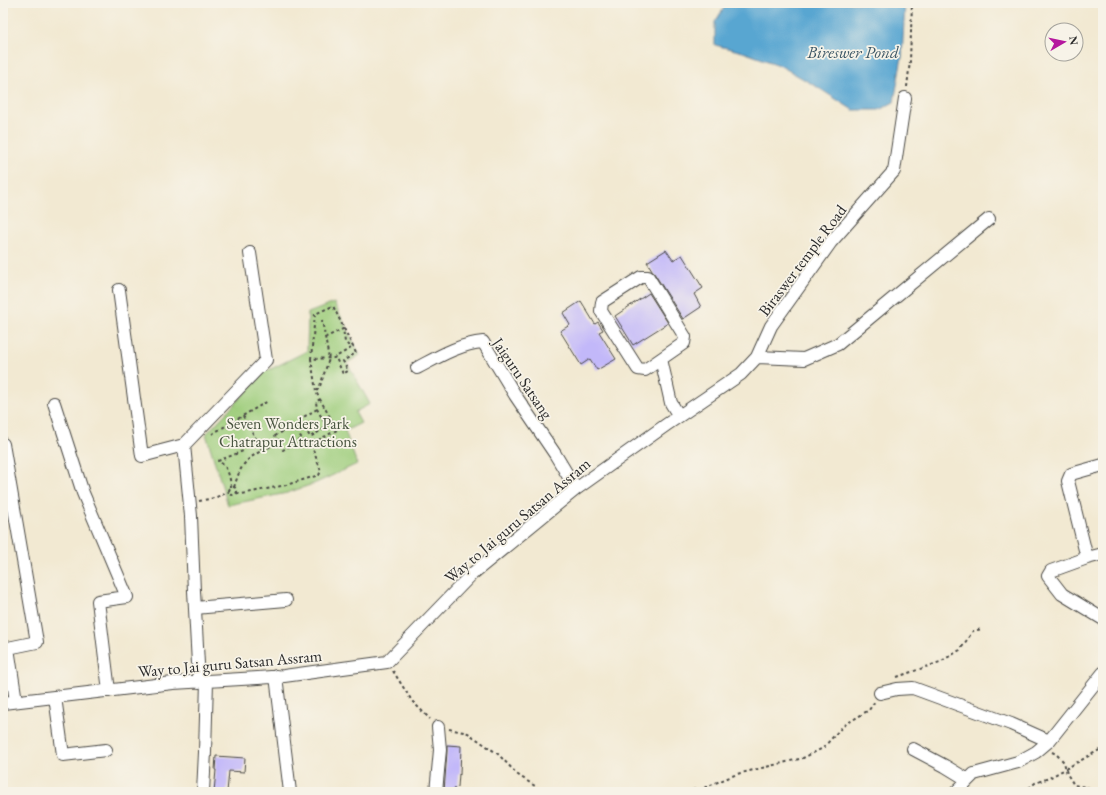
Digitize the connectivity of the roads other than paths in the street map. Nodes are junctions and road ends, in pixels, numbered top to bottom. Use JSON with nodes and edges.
{"nodes":[{"id":1,"x":906,"y":98,"type":"road end"},
{"id":2,"x":989,"y":220,"type":"dead end"},
{"id":3,"x":250,"y":253,"type":"dead end"},
{"id":4,"x":118,"y":290,"type":"dead end"},
{"id":5,"x":757,"y":357,"type":"junction"},
{"id":6,"x":661,"y":359,"type":"junction"},
{"id":7,"x":417,"y":368,"type":"dead end"},
{"id":8,"x":54,"y":403,"type":"dead end"},
{"id":9,"x":679,"y":416,"type":"junction"},
{"id":10,"x":3,"y":444,"type":"edge"},
{"id":11,"x":184,"y":445,"type":"junction"},
{"id":12,"x":1103,"y":465,"type":"edge"},
{"id":13,"x":576,"y":490,"type":"junction"},
{"id":14,"x":1103,"y":554,"type":"edge"},
{"id":15,"x":1087,"y":558,"type":"junction"},
{"id":16,"x":286,"y":600,"type":"dead end"},
{"id":17,"x":195,"y":608,"type":"junction"},
{"id":18,"x":1103,"y":620,"type":"edge"},
{"id":19,"x":1103,"y":673,"type":"edge"},
{"id":20,"x":276,"y":676,"type":"junction"},
{"id":21,"x":203,"y":682,"type":"junction"},
{"id":22,"x":109,"y":691,"type":"junction"},
{"id":23,"x":880,"y":693,"type":"road end"},
{"id":24,"x":56,"y":697,"type":"junction"},
{"id":25,"x":16,"y":701,"type":"junction"},
{"id":26,"x":3,"y":703,"type":"edge"},
{"id":27,"x":438,"y":727,"type":"road end"},
{"id":28,"x":1045,"y":744,"type":"junction"},
{"id":29,"x":106,"y":750,"type":"dead end"},
{"id":30,"x":913,"y":750,"type":"dead end"},
{"id":31,"x":968,"y":780,"type":"junction"},
{"id":32,"x":203,"y":792,"type":"edge"},
{"id":33,"x":290,"y":792,"type":"edge"},
{"id":34,"x":436,"y":792,"type":"edge"},
{"id":35,"x":956,"y":792,"type":"edge"}],
"edges":[{"from":1,"to":5,"type":"street","name":"Biraswer temple Road"},
{"from":2,"to":5,"type":"street"},
{"from":3,"to":11,"type":"street"},
{"from":4,"to":11,"type":"street"},
{"from":5,"to":9,"type":"street","name":"Way to Jai guru Satsan Assram"},
{"from":6,"to":6,"type":"street"},
{"from":6,"to":9,"type":"street"},
{"from":7,"to":13,"type":"street","name":"Jaiguru Satsang"},
{"from":8,"to":22,"type":"street"},
{"from":9,"to":13,"type":"street","name":"Way to Jai guru Satsan Assram"},
{"from":10,"to":25,"type":"street"},
{"from":11,"to":17,"type":"street"},
{"from":12,"to":15,"type":"street"},
{"from":13,"to":20,"type":"street","name":"Way to Jai guru Satsan Assram"},
{"from":14,"to":15,"type":"street"},
{"from":15,"to":18,"type":"street"},
{"from":16,"to":17,"type":"street"},
{"from":17,"to":21,"type":"street"},
{"from":19,"to":28,"type":"street"},
{"from":20,"to":21,"type":"street","name":"Way to Jai guru Satsan Assram"},
{"from":20,"to":33,"type":"street"},
{"from":21,"to":22,"type":"street","name":"Way to Jai guru Satsan Assram"},
{"from":21,"to":32,"type":"street"},
{"from":22,"to":24,"type":"street","name":"Way to Jai guru Satsan Assram"},
{"from":23,"to":28,"type":"street"},
{"from":24,"to":25,"type":"street","name":"Way to Jai guru Satsan Assram"},
{"from":24,"to":29,"type":"street"},
{"from":25,"to":26,"type":"street","name":"Way to Jai guru Satsan Assram"},
{"from":27,"to":34,"type":"street"},
{"from":28,"to":31,"type":"street"},
{"from":30,"to":31,"type":"street"},
{"from":31,"to":35,"type":"street"}]}
